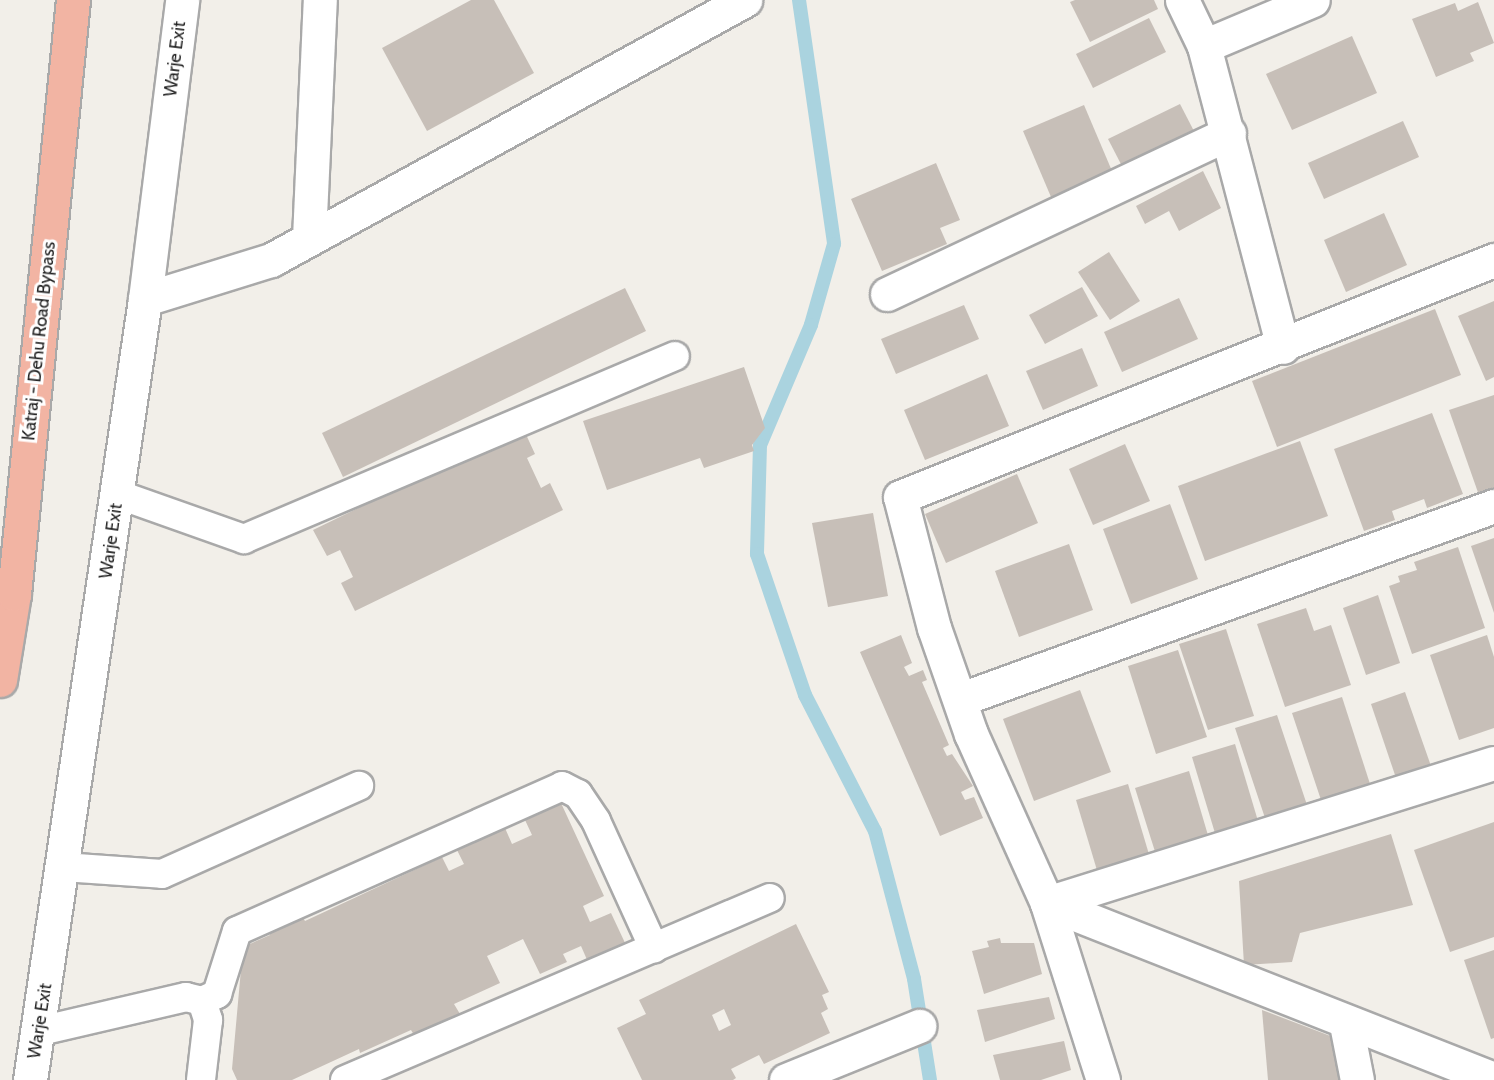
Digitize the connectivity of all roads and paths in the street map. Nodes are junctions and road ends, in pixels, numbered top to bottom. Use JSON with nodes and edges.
{"nodes":[{"id":1,"x":73,"y":0,"type":"edge"},
{"id":2,"x":182,"y":0,"type":"edge"},
{"id":3,"x":320,"y":0,"type":"edge"},
{"id":4,"x":745,"y":0,"type":"edge"},
{"id":5,"x":1182,"y":0,"type":"edge"},
{"id":6,"x":1313,"y":0,"type":"edge"},
{"id":7,"x":1204,"y":46,"type":"junction"},
{"id":8,"x":1229,"y":133,"type":"junction"},
{"id":9,"x":309,"y":238,"type":"junction"},
{"id":10,"x":1494,"y":260,"type":"edge"},
{"id":11,"x":887,"y":294,"type":"dead end"},
{"id":12,"x":145,"y":300,"type":"junction"},
{"id":13,"x":1282,"y":347,"type":"junction"},
{"id":14,"x":675,"y":356,"type":"dead end"},
{"id":15,"x":117,"y":494,"type":"junction"},
{"id":16,"x":1494,"y":506,"type":"edge"},
{"id":17,"x":0,"y":680,"type":"edge"},
{"id":18,"x":961,"y":699,"type":"junction"},
{"id":19,"x":1494,"y":763,"type":"edge"},
{"id":20,"x":359,"y":786,"type":"dead end"},
{"id":21,"x":63,"y":867,"type":"junction"},
{"id":22,"x":770,"y":898,"type":"dead end"},
{"id":23,"x":1047,"y":903,"type":"junction"},
{"id":24,"x":654,"y":948,"type":"junction"},
{"id":25,"x":202,"y":1001,"type":"junction"},
{"id":26,"x":1346,"y":1023,"type":"junction"},
{"id":27,"x":919,"y":1026,"type":"dead end"},
{"id":28,"x":40,"y":1031,"type":"junction"},
{"id":29,"x":1494,"y":1055,"type":"edge"},
{"id":30,"x":1463,"y":1067,"type":"junction"},
{"id":31,"x":1494,"y":1079,"type":"edge"},
{"id":32,"x":30,"y":1080,"type":"edge"},
{"id":33,"x":201,"y":1080,"type":"edge"},
{"id":34,"x":345,"y":1080,"type":"edge"},
{"id":35,"x":786,"y":1080,"type":"edge"},
{"id":36,"x":1103,"y":1080,"type":"edge"},
{"id":37,"x":1358,"y":1080,"type":"edge"}],
"edges":[{"from":1,"to":17,"type":"highway","name":"Katraj - Dehu Road Bypass"},
{"from":2,"to":12,"type":"street","name":"Warje Exit"},
{"from":3,"to":9,"type":"street"},
{"from":4,"to":9,"type":"street"},
{"from":5,"to":7,"type":"street"},
{"from":6,"to":7,"type":"street"},
{"from":7,"to":8,"type":"street"},
{"from":8,"to":11,"type":"street"},
{"from":8,"to":13,"type":"street"},
{"from":9,"to":12,"type":"street"},
{"from":10,"to":13,"type":"street"},
{"from":12,"to":15,"type":"street","name":"Warje Exit"},
{"from":13,"to":18,"type":"street"},
{"from":14,"to":15,"type":"lane"},
{"from":15,"to":21,"type":"street","name":"Warje Exit"},
{"from":16,"to":18,"type":"street"},
{"from":18,"to":23,"type":"street"},
{"from":19,"to":23,"type":"street"},
{"from":20,"to":21,"type":"lane"},
{"from":21,"to":28,"type":"street","name":"Warje Exit"},
{"from":22,"to":24,"type":"lane"},
{"from":23,"to":26,"type":"street"},
{"from":23,"to":36,"type":"street"},
{"from":24,"to":25,"type":"lane"},
{"from":24,"to":34,"type":"lane"},
{"from":25,"to":28,"type":"lane"},
{"from":25,"to":33,"type":"lane"},
{"from":26,"to":30,"type":"street"},
{"from":26,"to":37,"type":"street"},
{"from":27,"to":35,"type":"street"},
{"from":28,"to":32,"type":"street","name":"Warje Exit"},
{"from":29,"to":30,"type":"street"},
{"from":30,"to":31,"type":"street"}]}
